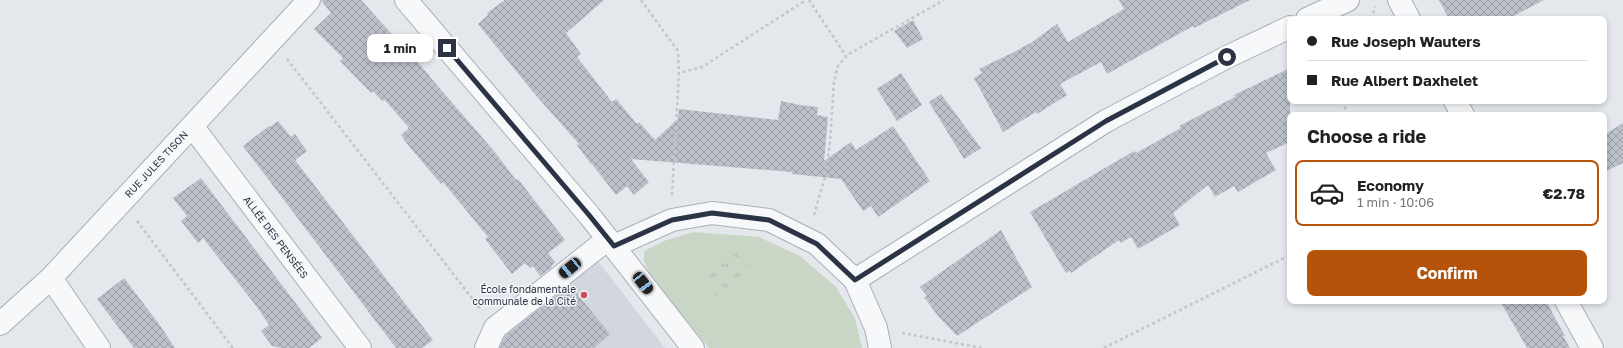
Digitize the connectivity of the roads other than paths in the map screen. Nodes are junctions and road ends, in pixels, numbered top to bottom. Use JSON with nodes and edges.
{"nodes":[{"id":1,"x":309,"y":0,"type":"edge"},
{"id":2,"x":406,"y":0,"type":"edge"},
{"id":3,"x":1348,"y":0,"type":"edge"},
{"id":4,"x":1399,"y":0,"type":"edge"},
{"id":5,"x":1313,"y":16,"type":"edge"},
{"id":6,"x":1408,"y":16,"type":"edge"},
{"id":7,"x":1287,"y":28,"type":"edge"},
{"id":8,"x":192,"y":126,"type":"junction"},
{"id":9,"x":611,"y":243,"type":"junction"},
{"id":10,"x":51,"y":278,"type":"junction"},
{"id":11,"x":855,"y":280,"type":"junction"},
{"id":12,"x":1568,"y":304,"type":"edge"},
{"id":13,"x":0,"y":324,"type":"edge"},
{"id":14,"x":878,"y":338,"type":"edge"},
{"id":15,"x":99,"y":348,"type":"edge"},
{"id":16,"x":360,"y":348,"type":"edge"},
{"id":17,"x":486,"y":348,"type":"edge"},
{"id":18,"x":693,"y":348,"type":"edge"},
{"id":19,"x":1592,"y":348,"type":"edge"}],
"edges":[{"from":1,"to":8,"type":"street","name":"RUE JULES TISON"},
{"from":2,"to":9,"type":"street"},
{"from":3,"to":5,"type":"street"},
{"from":4,"to":6,"type":"street"},
{"from":7,"to":11,"type":"street"},
{"from":8,"to":10,"type":"street","name":"RUE JULES TISON"},
{"from":8,"to":16,"type":"street","name":"ALLÉE DES PENSÉES"},
{"from":9,"to":11,"type":"street"},
{"from":9,"to":17,"type":"street"},
{"from":9,"to":18,"type":"street"},
{"from":10,"to":13,"type":"street","name":"RUE JULES TISON"},
{"from":10,"to":15,"type":"street"},
{"from":11,"to":14,"type":"street"},
{"from":12,"to":19,"type":"street"}]}
